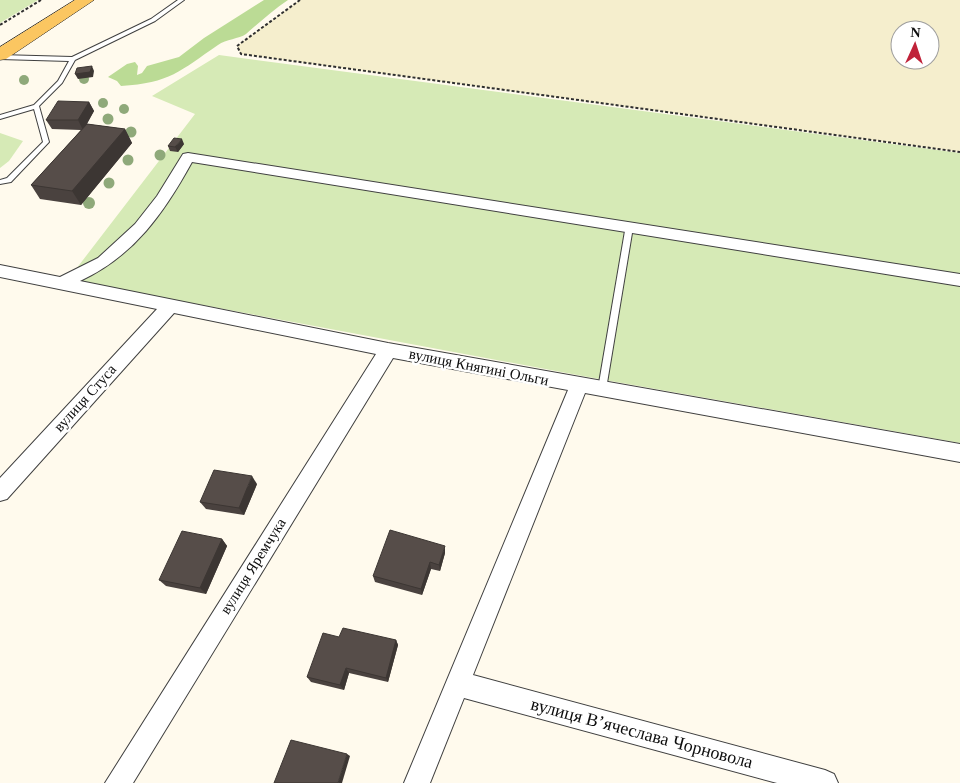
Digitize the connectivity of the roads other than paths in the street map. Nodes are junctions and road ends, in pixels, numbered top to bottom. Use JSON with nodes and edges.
{"nodes":[{"id":1,"x":86,"y":0,"type":"edge"},
{"id":2,"x":181,"y":0,"type":"edge"},
{"id":3,"x":0,"y":56,"type":"edge"},
{"id":4,"x":73,"y":59,"type":"junction"},
{"id":5,"x":36,"y":106,"type":"junction"},
{"id":6,"x":0,"y":117,"type":"edge"},
{"id":7,"x":0,"y":182,"type":"edge"},
{"id":8,"x":629,"y":227,"type":"junction"},
{"id":9,"x":0,"y":271,"type":"edge"},
{"id":10,"x":960,"y":280,"type":"edge"},
{"id":11,"x":62,"y":283,"type":"junction"},
{"id":12,"x":171,"y":305,"type":"junction"},
{"id":13,"x":388,"y":350,"type":"junction"},
{"id":14,"x":579,"y":385,"type":"junction"},
{"id":15,"x":602,"y":390,"type":"junction"},
{"id":16,"x":960,"y":453,"type":"edge"},
{"id":17,"x":0,"y":492,"type":"edge"},
{"id":18,"x":459,"y":684,"type":"junction"},
{"id":19,"x":118,"y":783,"type":"edge"},
{"id":20,"x":418,"y":783,"type":"edge"},
{"id":21,"x":825,"y":783,"type":"edge"}],
"edges":[{"from":1,"to":3,"type":"main road"},
{"from":2,"to":4,"type":"lane"},
{"from":3,"to":4,"type":"lane"},
{"from":4,"to":5,"type":"lane"},
{"from":5,"to":6,"type":"lane"},
{"from":5,"to":7,"type":"lane"},
{"from":8,"to":10,"type":"street"},
{"from":8,"to":11,"type":"street"},
{"from":8,"to":15,"type":"lane"},
{"from":9,"to":11,"type":"street","name":"вулиця Княгині Ольги"},
{"from":11,"to":12,"type":"street","name":"вулиця Княгині Ольги"},
{"from":12,"to":13,"type":"street","name":"вулиця Княгині Ольги"},
{"from":12,"to":17,"type":"street","name":"вулиця Стуса"},
{"from":13,"to":14,"type":"street","name":"вулиця Княгині Ольги"},
{"from":13,"to":19,"type":"street","name":"вулиця Яремчука"},
{"from":14,"to":15,"type":"street","name":"вулиця Княгині Ольги"},
{"from":14,"to":18,"type":"street"},
{"from":15,"to":16,"type":"street","name":"вулиця Княгині Ольги"},
{"from":18,"to":20,"type":"street"},
{"from":18,"to":21,"type":"street","name":"вулиця Вʼячеслава Чорновола"}]}
